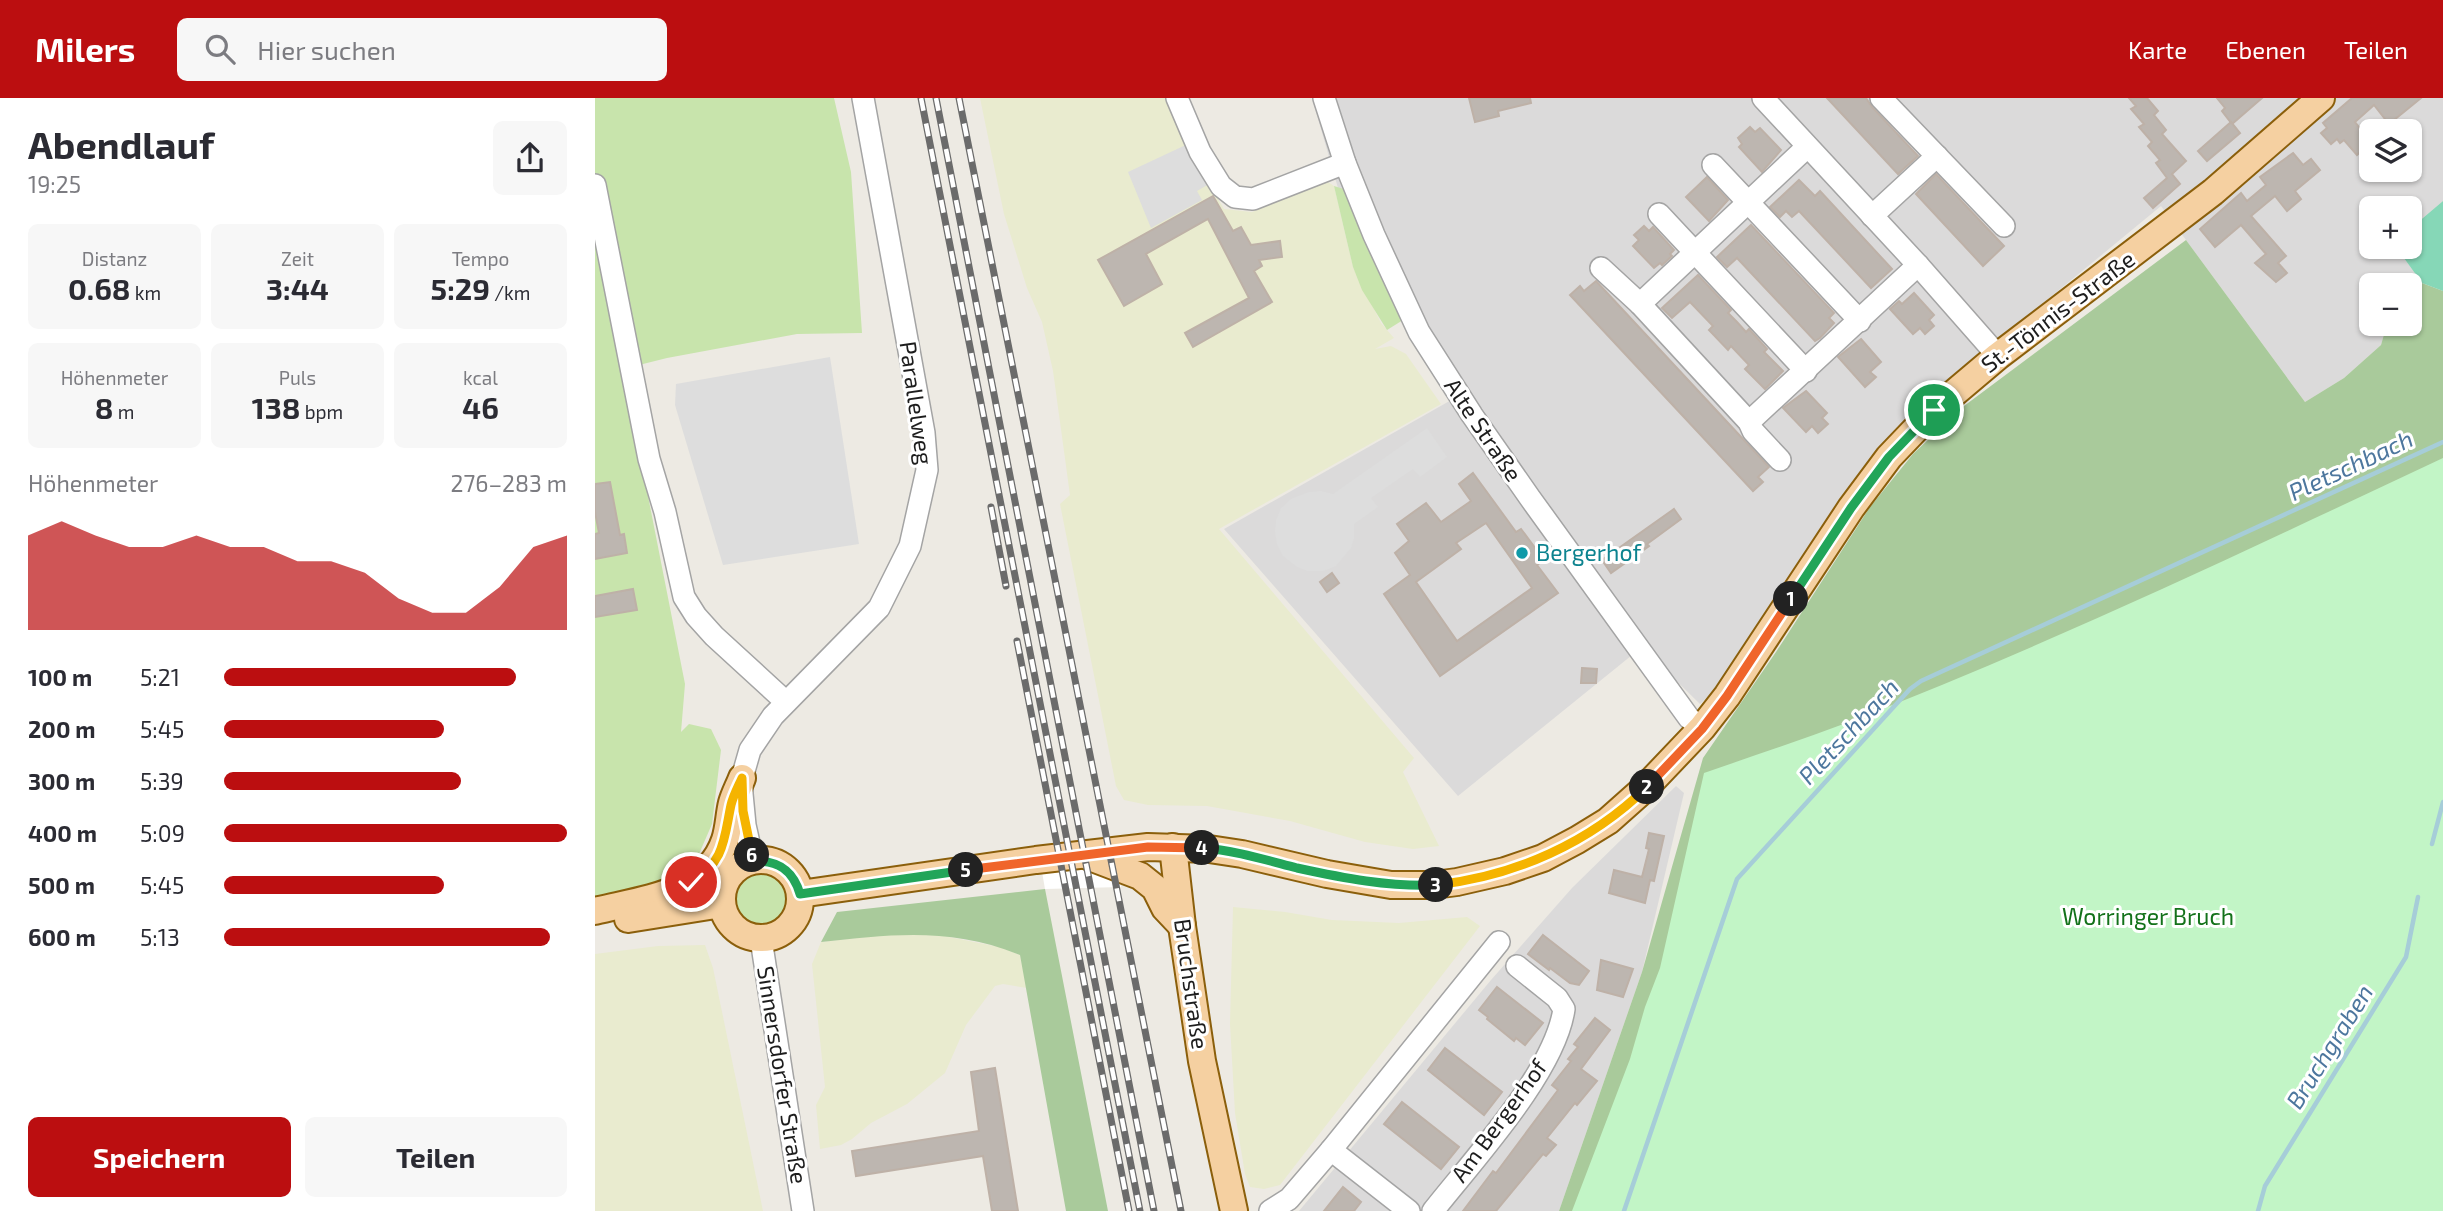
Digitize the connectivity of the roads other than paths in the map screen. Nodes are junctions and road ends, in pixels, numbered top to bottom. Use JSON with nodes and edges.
{"nodes":[{"id":1,"x":863,"y":98,"type":"edge"},
{"id":2,"x":1177,"y":98,"type":"edge"},
{"id":3,"x":1324,"y":98,"type":"edge"},
{"id":4,"x":1881,"y":98,"type":"edge"},
{"id":5,"x":2321,"y":98,"type":"edge"},
{"id":6,"x":1764,"y":99,"type":"edge"},
{"id":7,"x":1807,"y":147,"type":"junction"},
{"id":8,"x":1937,"y":156,"type":"junction"},
{"id":9,"x":1345,"y":163,"type":"junction"},
{"id":10,"x":1713,"y":165,"type":"dead end"},
{"id":11,"x":595,"y":185,"type":"edge"},
{"id":12,"x":1749,"y":204,"type":"junction"},
{"id":13,"x":1659,"y":214,"type":"dead end"},
{"id":14,"x":1872,"y":216,"type":"junction"},
{"id":15,"x":2004,"y":226,"type":"dead end"},
{"id":16,"x":1696,"y":253,"type":"junction"},
{"id":17,"x":1919,"y":265,"type":"junction"},
{"id":18,"x":1601,"y":268,"type":"dead end"},
{"id":19,"x":1640,"y":304,"type":"junction"},
{"id":20,"x":1860,"y":321,"type":"junction"},
{"id":21,"x":1998,"y":356,"type":"junction"},
{"id":22,"x":1806,"y":371,"type":"junction"},
{"id":23,"x":1749,"y":422,"type":"junction"},
{"id":24,"x":1780,"y":460,"type":"dead end"},
{"id":25,"x":786,"y":702,"type":"junction"},
{"id":26,"x":1702,"y":729,"type":"junction"},
{"id":27,"x":742,"y":778,"type":"junction"},
{"id":28,"x":1174,"y":847,"type":"junction"},
{"id":29,"x":1080,"y":854,"type":"junction"},
{"id":30,"x":753,"y":861,"type":"junction"},
{"id":31,"x":800,"y":894,"type":"junction"},
{"id":32,"x":722,"y":904,"type":"junction"},
{"id":33,"x":595,"y":911,"type":"edge"},
{"id":34,"x":595,"y":924,"type":"edge"},
{"id":35,"x":1182,"y":926,"type":"junction"},
{"id":36,"x":761,"y":939,"type":"junction"},
{"id":37,"x":1499,"y":942,"type":"dead end"},
{"id":38,"x":1517,"y":966,"type":"dead end"},
{"id":39,"x":1331,"y":1150,"type":"junction"},
{"id":40,"x":803,"y":1211,"type":"edge"},
{"id":41,"x":1234,"y":1211,"type":"edge"},
{"id":42,"x":1270,"y":1211,"type":"edge"},
{"id":43,"x":1409,"y":1211,"type":"edge"},
{"id":44,"x":1433,"y":1211,"type":"edge"}],
"edges":[{"from":1,"to":25,"type":"street","name":"Parallelweg"},
{"from":2,"to":9,"type":"street"},
{"from":3,"to":9,"type":"street","name":"Alte Straße"},
{"from":4,"to":8,"type":"street"},
{"from":5,"to":21,"type":"main road","name":"St.-Tönnis-Straße"},
{"from":6,"to":7,"type":"street"},
{"from":7,"to":12,"type":"street"},
{"from":7,"to":14,"type":"street"},
{"from":8,"to":14,"type":"street"},
{"from":8,"to":15,"type":"street"},
{"from":9,"to":26,"type":"street","name":"Alte Straße"},
{"from":10,"to":12,"type":"street"},
{"from":11,"to":25,"type":"street"},
{"from":12,"to":16,"type":"street"},
{"from":12,"to":20,"type":"street"},
{"from":13,"to":16,"type":"street"},
{"from":14,"to":17,"type":"street"},
{"from":16,"to":19,"type":"street"},
{"from":16,"to":22,"type":"street"},
{"from":17,"to":20,"type":"street"},
{"from":17,"to":21,"type":"street"},
{"from":18,"to":19,"type":"street"},
{"from":19,"to":23,"type":"street"},
{"from":20,"to":22,"type":"street"},
{"from":21,"to":26,"type":"main road","name":"St.-Tönnis-Straße"},
{"from":22,"to":23,"type":"street"},
{"from":23,"to":24,"type":"street"},
{"from":25,"to":27,"type":"street","name":"Parallelweg"},
{"from":26,"to":28,"type":"main road","name":"St.-Tönnis-Straße"},
{"from":27,"to":30,"type":"street","name":"Parallelweg"},
{"from":27,"to":33,"type":"main road"},
{"from":28,"to":29,"type":"main road"},
{"from":28,"to":35,"type":"main road","name":"Bruchstraße"},
{"from":29,"to":31,"type":"main road"},
{"from":29,"to":35,"type":"main road"},
{"from":30,"to":31,"type":"main road"},
{"from":30,"to":32,"type":"main road"},
{"from":31,"to":36,"type":"main road"},
{"from":32,"to":34,"type":"main road"},
{"from":32,"to":36,"type":"main road"},
{"from":35,"to":41,"type":"main road","name":"Bruchstraße"},
{"from":36,"to":40,"type":"street","name":"Sinnersdorfer Straße"},
{"from":37,"to":39,"type":"street"},
{"from":38,"to":44,"type":"street","name":"Am Bergerhof"},
{"from":39,"to":42,"type":"street"},
{"from":39,"to":43,"type":"street"}]}
